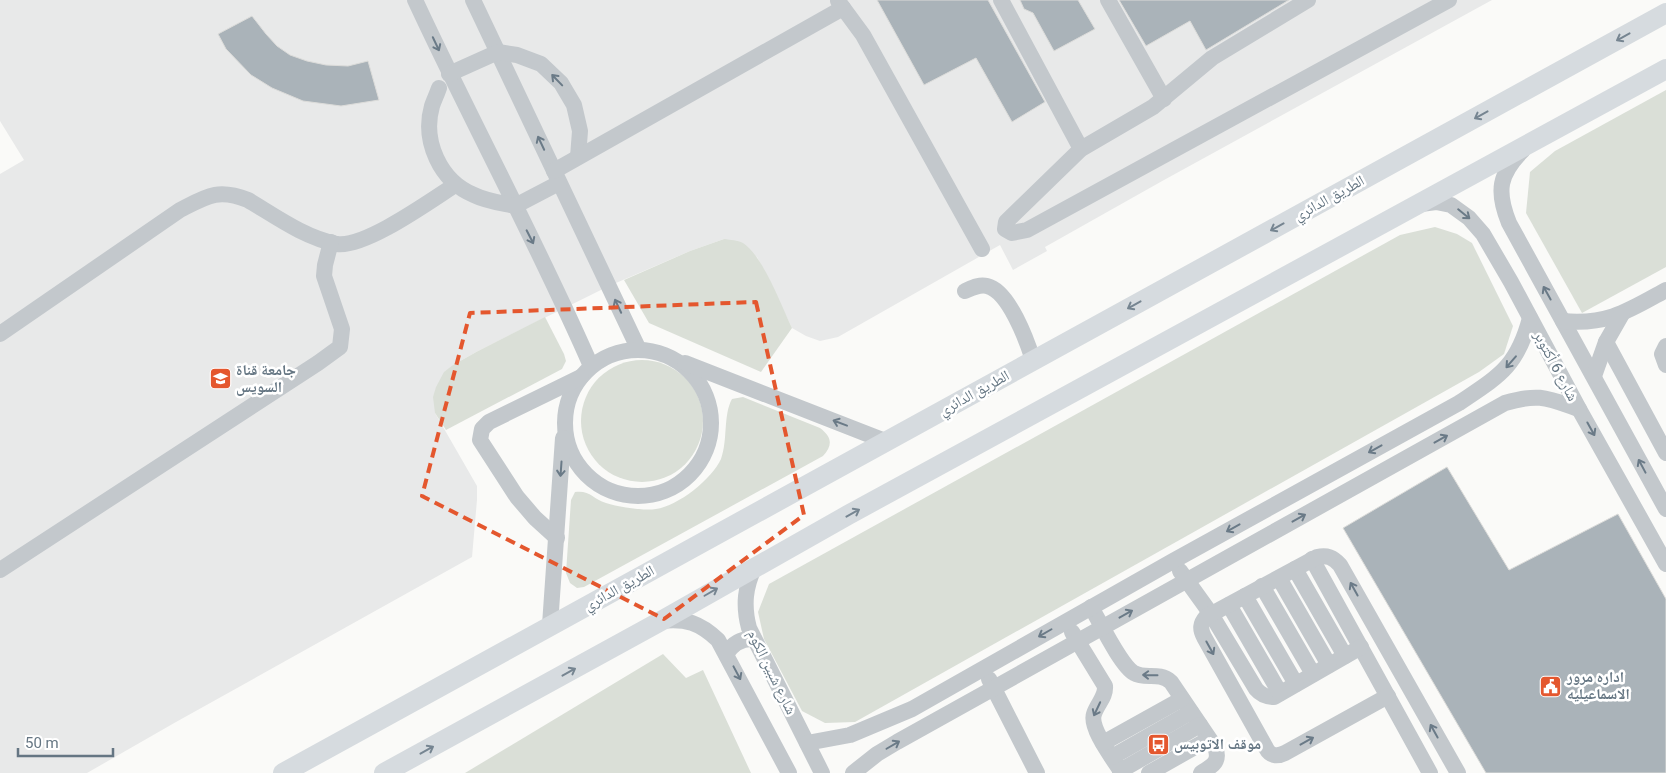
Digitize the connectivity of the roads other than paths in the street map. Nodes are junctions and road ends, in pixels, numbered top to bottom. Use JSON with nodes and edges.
{"nodes":[{"id":1,"x":415,"y":0,"type":"edge"},
{"id":2,"x":473,"y":0,"type":"edge"},
{"id":3,"x":1001,"y":0,"type":"edge"},
{"id":4,"x":1108,"y":0,"type":"edge"},
{"id":5,"x":1308,"y":0,"type":"edge"},
{"id":6,"x":1449,"y":0,"type":"edge"},
{"id":7,"x":840,"y":4,"type":"edge"},
{"id":8,"x":1666,"y":13,"type":"edge"},
{"id":9,"x":498,"y":52,"type":"junction"},
{"id":10,"x":1666,"y":69,"type":"edge"},
{"id":11,"x":449,"y":74,"type":"junction"},
{"id":12,"x":439,"y":88,"type":"dead end"},
{"id":13,"x":1164,"y":98,"type":"junction"},
{"id":14,"x":1528,"y":145,"type":"junction"},
{"id":15,"x":1081,"y":149,"type":"junction"},
{"id":16,"x":578,"y":157,"type":"junction"},
{"id":17,"x":557,"y":177,"type":"junction"},
{"id":18,"x":455,"y":185,"type":"junction"},
{"id":19,"x":1419,"y":204,"type":"junction"},
{"id":20,"x":514,"y":206,"type":"junction"},
{"id":21,"x":332,"y":242,"type":"junction"},
{"id":22,"x":982,"y":249,"type":"dead end"},
{"id":23,"x":1534,"y":269,"type":"junction"},
{"id":24,"x":1511,"y":282,"type":"junction"},
{"id":25,"x":1666,"y":290,"type":"edge"},
{"id":26,"x":965,"y":291,"type":"dead end"},
{"id":27,"x":1622,"y":314,"type":"junction"},
{"id":28,"x":1530,"y":318,"type":"junction"},
{"id":29,"x":1563,"y":321,"type":"junction"},
{"id":30,"x":0,"y":334,"type":"edge"},
{"id":31,"x":1606,"y":342,"type":"junction"},
{"id":32,"x":1666,"y":346,"type":"edge"},
{"id":33,"x":639,"y":350,"type":"junction"},
{"id":34,"x":676,"y":360,"type":"junction"},
{"id":35,"x":1034,"y":360,"type":"junction"},
{"id":36,"x":1666,"y":365,"type":"edge"},
{"id":37,"x":586,"y":371,"type":"junction"},
{"id":38,"x":1594,"y":376,"type":"junction"},
{"id":39,"x":1579,"y":409,"type":"junction"},
{"id":40,"x":565,"y":421,"type":"junction"},
{"id":41,"x":885,"y":441,"type":"junction"},
{"id":42,"x":1665,"y":451,"type":"edge"},
{"id":43,"x":1652,"y":485,"type":"junction"},
{"id":44,"x":1629,"y":498,"type":"junction"},
{"id":45,"x":1666,"y":509,"type":"edge"},
{"id":46,"x":557,"y":538,"type":"junction"},
{"id":47,"x":1312,"y":559,"type":"junction"},
{"id":48,"x":1173,"y":561,"type":"junction"},
{"id":49,"x":1666,"y":564,"type":"edge"},
{"id":50,"x":756,"y":566,"type":"junction"},
{"id":51,"x":1295,"y":569,"type":"junction"},
{"id":52,"x":0,"y":570,"type":"edge"},
{"id":53,"x":1279,"y":578,"type":"junction"},
{"id":54,"x":1186,"y":580,"type":"junction"},
{"id":55,"x":1262,"y":586,"type":"junction"},
{"id":56,"x":1246,"y":596,"type":"junction"},
{"id":57,"x":1229,"y":605,"type":"junction"},
{"id":58,"x":1091,"y":607,"type":"junction"},
{"id":59,"x":1211,"y":614,"type":"junction"},
{"id":60,"x":661,"y":621,"type":"junction"},
{"id":61,"x":1066,"y":621,"type":"junction"},
{"id":62,"x":550,"y":626,"type":"junction"},
{"id":63,"x":1103,"y":627,"type":"junction"},
{"id":64,"x":754,"y":639,"type":"junction"},
{"id":65,"x":1078,"y":641,"type":"junction"},
{"id":66,"x":1360,"y":647,"type":"junction"},
{"id":67,"x":726,"y":654,"type":"junction"},
{"id":68,"x":1345,"y":656,"type":"junction"},
{"id":69,"x":1329,"y":665,"type":"junction"},
{"id":70,"x":984,"y":668,"type":"junction"},
{"id":71,"x":1313,"y":674,"type":"junction"},
{"id":72,"x":1296,"y":684,"type":"junction"},
{"id":73,"x":994,"y":688,"type":"junction"},
{"id":74,"x":1280,"y":693,"type":"junction"},
{"id":75,"x":1388,"y":696,"type":"junction"},
{"id":76,"x":1195,"y":719,"type":"junction"},
{"id":77,"x":1103,"y":742,"type":"junction"},
{"id":78,"x":807,"y":743,"type":"junction"},
{"id":79,"x":1118,"y":767,"type":"edge"},
{"id":80,"x":283,"y":773,"type":"edge"},
{"id":81,"x":384,"y":773,"type":"edge"},
{"id":82,"x":789,"y":773,"type":"edge"},
{"id":83,"x":822,"y":773,"type":"edge"},
{"id":84,"x":853,"y":773,"type":"edge"},
{"id":85,"x":1037,"y":773,"type":"edge"},
{"id":86,"x":1149,"y":773,"type":"edge"},
{"id":87,"x":1201,"y":773,"type":"edge"},
{"id":88,"x":1430,"y":773,"type":"edge"},
{"id":89,"x":1458,"y":773,"type":"edge"}],
"edges":[{"from":1,"to":11,"type":"street","one_way":true},
{"from":2,"to":9,"type":"street"},
{"from":3,"to":15,"type":"street"},
{"from":4,"to":13,"type":"street"},
{"from":5,"to":13,"type":"street"},
{"from":6,"to":15,"type":"street"},
{"from":7,"to":16,"type":"street"},
{"from":7,"to":22,"type":"street"},
{"from":8,"to":35,"type":"main road","name":"الطريق الدائري","one_way":true},
{"from":9,"to":11,"type":"street"},
{"from":16,"to":9,"type":"street","one_way":true},
{"from":17,"to":9,"type":"street","one_way":true},
{"from":10,"to":14,"type":"main road"},
{"from":11,"to":20,"type":"street"},
{"from":12,"to":18,"type":"street"},
{"from":13,"to":15,"type":"street"},
{"from":14,"to":19,"type":"main road"},
{"from":14,"to":23,"type":"street","name":"شارع 6 أكتوبر"},
{"from":16,"to":17,"type":"street"},
{"from":17,"to":20,"type":"street"},
{"from":33,"to":17,"type":"street","one_way":true},
{"from":18,"to":20,"type":"street"},
{"from":18,"to":21,"type":"street"},
{"from":19,"to":24,"type":"street","name":"شارع 6 أكتوبر","one_way":true},
{"from":50,"to":19,"type":"main road","one_way":true},
{"from":20,"to":37,"type":"street","one_way":true},
{"from":21,"to":30,"type":"street"},
{"from":21,"to":52,"type":"street"},
{"from":23,"to":24,"type":"street"},
{"from":29,"to":23,"type":"street","name":"شارع 6 أكتوبر","one_way":true},
{"from":24,"to":28,"type":"street","name":"شارع 6 أكتوبر"},
{"from":25,"to":27,"type":"street"},
{"from":26,"to":35,"type":"street"},
{"from":27,"to":29,"type":"street"},
{"from":27,"to":31,"type":"street"},
{"from":28,"to":39,"type":"street","name":"شارع 6 أكتوبر"},
{"from":28,"to":48,"type":"street","one_way":true},
{"from":29,"to":38,"type":"street","name":"شارع 6 أكتوبر"},
{"from":31,"to":38,"type":"street"},
{"from":31,"to":42,"type":"street"},
{"from":32,"to":36,"type":"street"},
{"from":33,"to":34,"type":"street"},
{"from":33,"to":37,"type":"street"},
{"from":34,"to":40,"type":"street"},
{"from":41,"to":34,"type":"street","one_way":true},
{"from":35,"to":41,"type":"main road","name":"الطريق الدائري"},
{"from":37,"to":40,"type":"street"},
{"from":37,"to":46,"type":"street"},
{"from":43,"to":38,"type":"street","name":"شارع 6 أكتوبر","one_way":true},
{"from":39,"to":44,"type":"street","name":"شارع 6 أكتوبر","one_way":true},
{"from":54,"to":39,"type":"street","one_way":true},
{"from":40,"to":46,"type":"street","one_way":true},
{"from":41,"to":62,"type":"main road","name":"الطريق الدائري"},
{"from":43,"to":44,"type":"street"},
{"from":43,"to":45,"type":"street","name":"شارع 6 أكتوبر"},
{"from":44,"to":49,"type":"street","name":"شارع 6 أكتوبر"},
{"from":46,"to":62,"type":"street"},
{"from":47,"to":51,"type":"street"},
{"from":47,"to":66,"type":"street"},
{"from":89,"to":47,"type":"street","one_way":true},
{"from":48,"to":54,"type":"street"},
{"from":48,"to":58,"type":"street"},
{"from":60,"to":50,"type":"main road","one_way":true},
{"from":50,"to":64,"type":"street","name":"شارع شبين الكوم"},
{"from":51,"to":53,"type":"street"},
{"from":51,"to":68,"type":"street"},
{"from":53,"to":55,"type":"street"},
{"from":53,"to":69,"type":"street"},
{"from":54,"to":59,"type":"street"},
{"from":63,"to":54,"type":"street","one_way":true},
{"from":55,"to":56,"type":"street"},
{"from":55,"to":71,"type":"street"},
{"from":56,"to":57,"type":"street"},
{"from":56,"to":72,"type":"street"},
{"from":57,"to":59,"type":"street"},
{"from":57,"to":74,"type":"street"},
{"from":58,"to":61,"type":"street"},
{"from":58,"to":63,"type":"street"},
{"from":59,"to":74,"type":"street"},
{"from":59,"to":75,"type":"street","one_way":true},
{"from":60,"to":67,"type":"street","name":"شارع شبين الكوم"},
{"from":81,"to":60,"type":"main road","one_way":true},
{"from":61,"to":65,"type":"street"},
{"from":61,"to":70,"type":"street","one_way":true},
{"from":62,"to":80,"type":"main road","name":"الطريق الدائري"},
{"from":63,"to":65,"type":"street"},
{"from":76,"to":63,"type":"street","one_way":true},
{"from":64,"to":67,"type":"street"},
{"from":64,"to":78,"type":"street","name":"شارع شبين الكوم"},
{"from":65,"to":73,"type":"street"},
{"from":65,"to":77,"type":"street","one_way":true},
{"from":66,"to":68,"type":"street"},
{"from":66,"to":75,"type":"street"},
{"from":67,"to":82,"type":"street","name":"شارع شبين الكوم","one_way":true},
{"from":68,"to":69,"type":"street"},
{"from":69,"to":71,"type":"street"},
{"from":70,"to":73,"type":"street"},
{"from":70,"to":78,"type":"street"},
{"from":71,"to":72,"type":"street"},
{"from":72,"to":74,"type":"street"},
{"from":84,"to":73,"type":"street","one_way":true},
{"from":73,"to":85,"type":"street"},
{"from":75,"to":88,"type":"street"},
{"from":76,"to":77,"type":"street"},
{"from":76,"to":79,"type":"street"},
{"from":76,"to":86,"type":"street"},
{"from":76,"to":87,"type":"street"},
{"from":77,"to":79,"type":"street"},
{"from":78,"to":83,"type":"street","name":"شارع شبين الكوم"}]}
